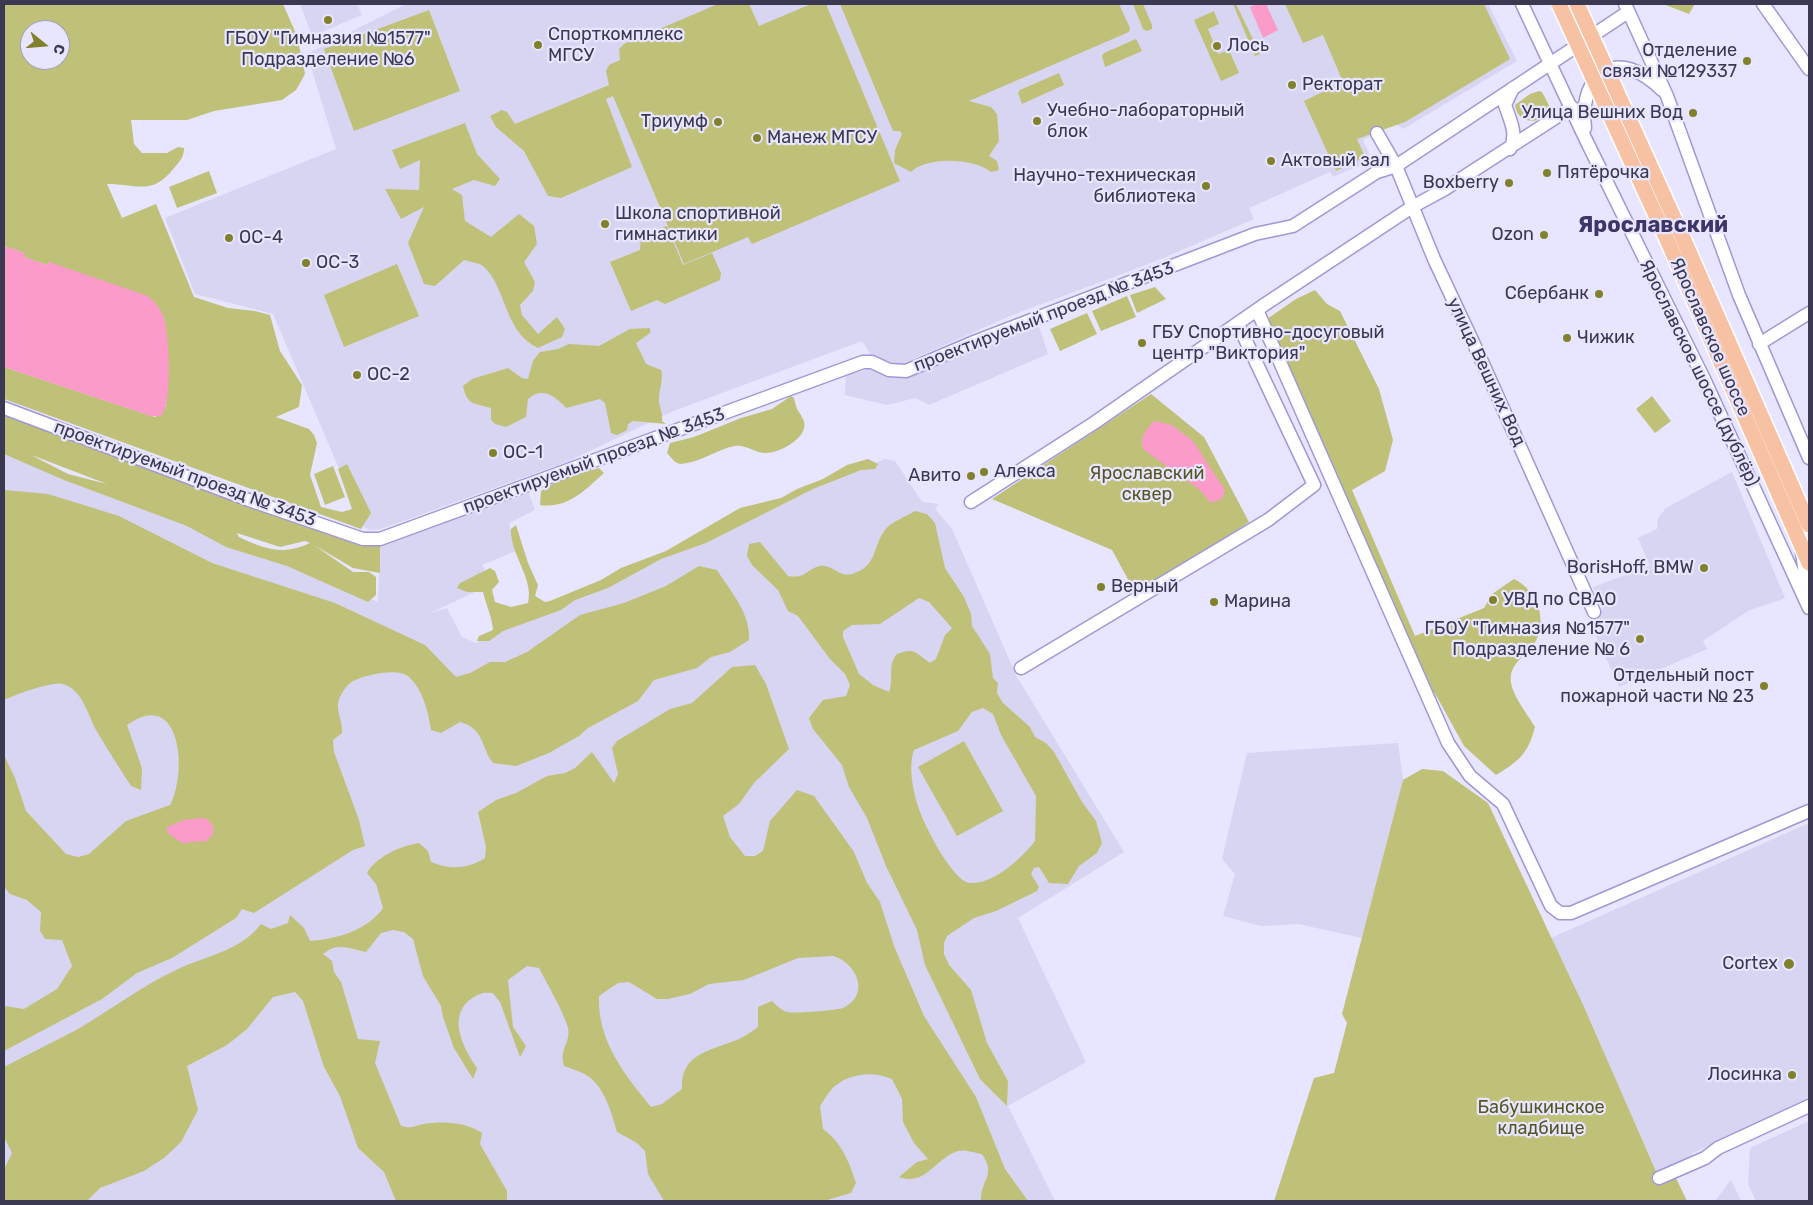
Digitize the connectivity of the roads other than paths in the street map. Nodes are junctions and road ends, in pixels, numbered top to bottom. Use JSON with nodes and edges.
{"nodes":[{"id":1,"x":1522,"y":4,"type":"edge"},
{"id":2,"x":1559,"y":4,"type":"edge"},
{"id":3,"x":1577,"y":4,"type":"edge"},
{"id":4,"x":1764,"y":4,"type":"edge"},
{"id":5,"x":1626,"y":8,"type":"edge"},
{"id":6,"x":1550,"y":62,"type":"junction"},
{"id":7,"x":1809,"y":69,"type":"edge"},
{"id":8,"x":1514,"y":86,"type":"junction"},
{"id":9,"x":1667,"y":96,"type":"junction"},
{"id":10,"x":1572,"y":108,"type":"junction"},
{"id":11,"x":1377,"y":133,"type":"dead end"},
{"id":12,"x":1586,"y":140,"type":"junction"},
{"id":13,"x":1510,"y":148,"type":"junction"},
{"id":14,"x":1396,"y":166,"type":"junction"},
{"id":15,"x":1412,"y":207,"type":"junction"},
{"id":16,"x":1257,"y":310,"type":"junction"},
{"id":17,"x":1809,"y":312,"type":"edge"},
{"id":18,"x":1238,"y":324,"type":"junction"},
{"id":19,"x":1759,"y":344,"type":"junction"},
{"id":20,"x":4,"y":408,"type":"edge"},
{"id":21,"x":1809,"y":458,"type":"edge"},
{"id":22,"x":971,"y":502,"type":"dead end"},
{"id":23,"x":1809,"y":525,"type":"edge"},
{"id":24,"x":1801,"y":543,"type":"junction"},
{"id":25,"x":1809,"y":563,"type":"edge"},
{"id":26,"x":1809,"y":606,"type":"edge"},
{"id":27,"x":1594,"y":612,"type":"dead end"},
{"id":28,"x":1021,"y":668,"type":"dead end"},
{"id":29,"x":1809,"y":810,"type":"edge"},
{"id":30,"x":1809,"y":1106,"type":"edge"},
{"id":31,"x":1659,"y":1178,"type":"dead end"}],
"edges":[{"from":1,"to":6,"type":"street","name":"Ярославское шоссе (дублёр)"},
{"from":2,"to":24,"type":"main road","name":"Ярославское шоссе","bridge":true},
{"from":3,"to":23,"type":"main road","name":"Ярославское шоссе","bridge":true},
{"from":4,"to":7,"type":"street"},
{"from":5,"to":6,"type":"street","name":"проектируемый проезд № 3453"},
{"from":5,"to":9,"type":"street"},
{"from":6,"to":8,"type":"street","name":"проектируемый проезд № 3453"},
{"from":6,"to":10,"type":"street","name":"Ярославское шоссе (дублёр)"},
{"from":8,"to":13,"type":"street"},
{"from":8,"to":14,"type":"street","name":"проектируемый проезд № 3453"},
{"from":9,"to":12,"type":"street"},
{"from":9,"to":19,"type":"street"},
{"from":10,"to":12,"type":"street","name":"Ярославское шоссе (дублёр)"},
{"from":10,"to":13,"type":"street"},
{"from":11,"to":14,"type":"street","name":"улица Вешних Вод"},
{"from":12,"to":26,"type":"street","name":"Ярославское шоссе (дублёр)"},
{"from":13,"to":15,"type":"street"},
{"from":14,"to":15,"type":"street","name":"улица Вешних Вод"},
{"from":14,"to":20,"type":"street","name":"проектируемый проезд № 3453"},
{"from":15,"to":16,"type":"street"},
{"from":15,"to":27,"type":"street","name":"улица Вешних Вод"},
{"from":16,"to":18,"type":"street"},
{"from":16,"to":29,"type":"street"},
{"from":17,"to":19,"type":"street"},
{"from":18,"to":22,"type":"street"},
{"from":18,"to":28,"type":"street"},
{"from":19,"to":21,"type":"street"},
{"from":24,"to":25,"type":"main road","name":"Ярославское шоссе"},
{"from":24,"to":26,"type":"street"},
{"from":30,"to":31,"type":"street"}]}
